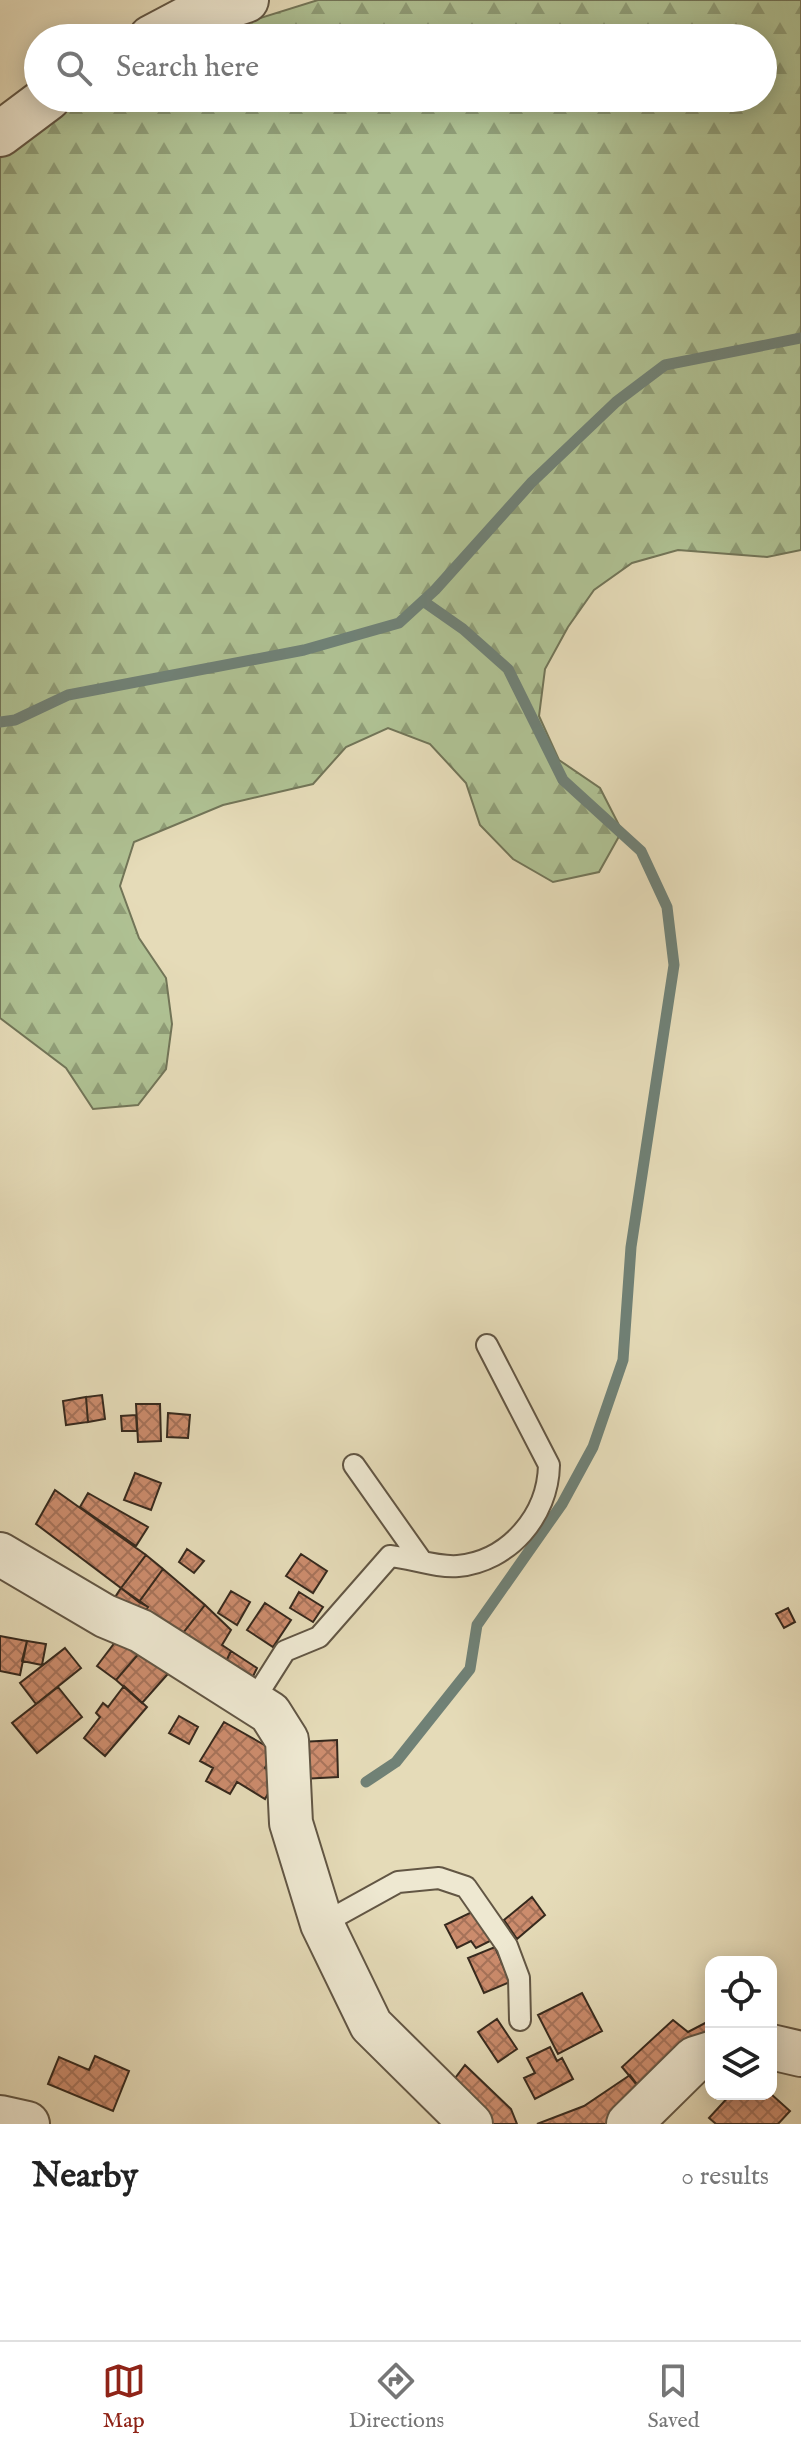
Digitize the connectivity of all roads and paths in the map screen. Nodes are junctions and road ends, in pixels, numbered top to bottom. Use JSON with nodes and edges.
{"nodes":[{"id":1,"x":246,"y":0,"type":"edge"},
{"id":2,"x":177,"y":24,"type":"edge"},
{"id":3,"x":29,"y":112,"type":"edge"},
{"id":4,"x":0,"y":134,"type":"edge"},
{"id":5,"x":487,"y":1345,"type":"dead end"},
{"id":6,"x":354,"y":1465,"type":"dead end"},
{"id":7,"x":0,"y":1554,"type":"edge"},
{"id":8,"x":421,"y":1560,"type":"junction"},
{"id":9,"x":252,"y":1703,"type":"junction"},
{"id":10,"x":322,"y":1924,"type":"junction"},
{"id":11,"x":520,"y":2020,"type":"dead end"},
{"id":12,"x":777,"y":2048,"type":"edge"},
{"id":13,"x":801,"y":2054,"type":"edge"},
{"id":14,"x":705,"y":2056,"type":"edge"},
{"id":15,"x":0,"y":2118,"type":"edge"},
{"id":16,"x":27,"y":2124,"type":"edge"},
{"id":17,"x":471,"y":2124,"type":"edge"},
{"id":18,"x":629,"y":2124,"type":"edge"}],
"edges":[{"from":1,"to":2,"type":"street"},
{"from":3,"to":4,"type":"street"},
{"from":5,"to":8,"type":"lane"},
{"from":6,"to":8,"type":"lane"},
{"from":7,"to":9,"type":"street"},
{"from":8,"to":9,"type":"lane"},
{"from":9,"to":10,"type":"street"},
{"from":10,"to":11,"type":"lane"},
{"from":10,"to":17,"type":"street"},
{"from":12,"to":13,"type":"street"},
{"from":14,"to":18,"type":"street"},
{"from":15,"to":16,"type":"street"}]}
